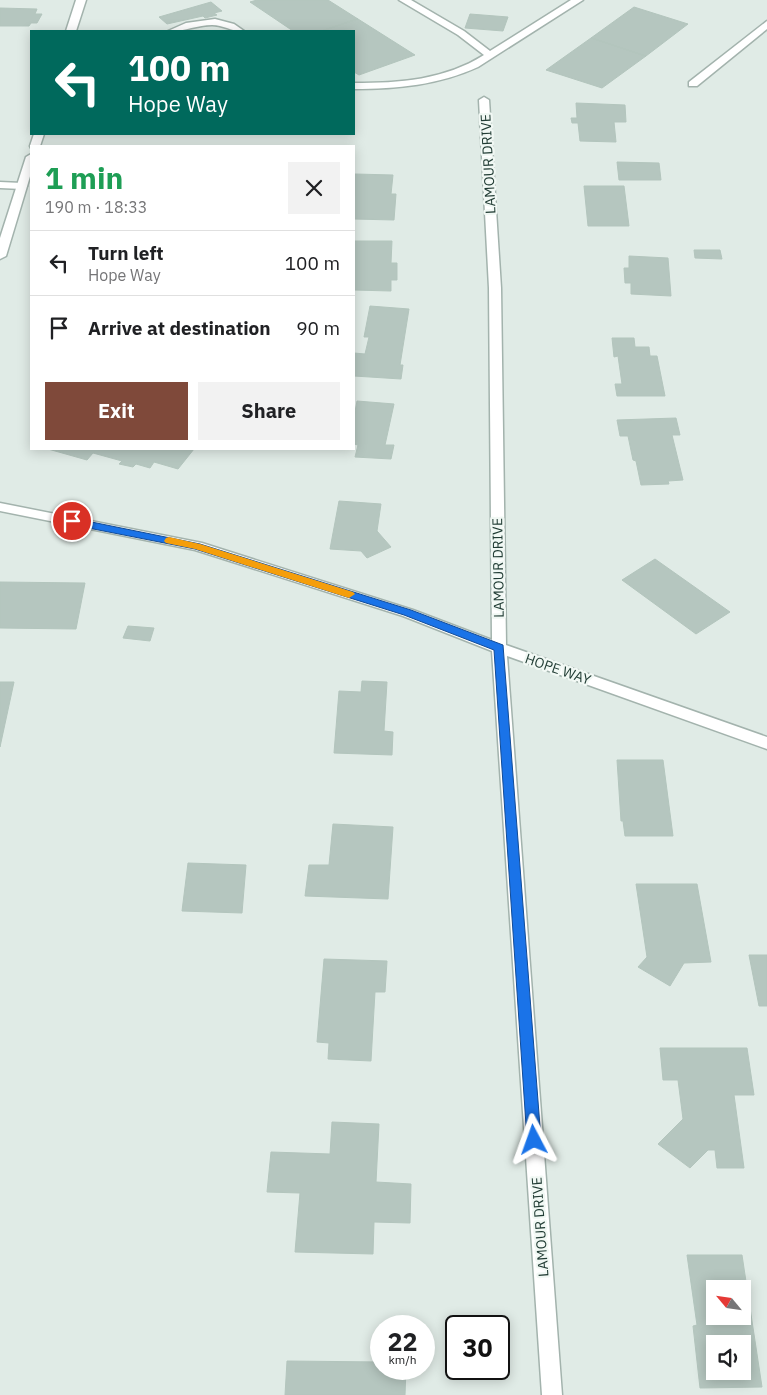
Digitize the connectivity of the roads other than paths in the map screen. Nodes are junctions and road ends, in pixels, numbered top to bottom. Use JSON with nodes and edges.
{"nodes":[{"id":1,"x":81,"y":0,"type":"edge"},
{"id":2,"x":404,"y":0,"type":"edge"},
{"id":3,"x":578,"y":0,"type":"edge"},
{"id":4,"x":767,"y":24,"type":"edge"},
{"id":5,"x":71,"y":30,"type":"edge"},
{"id":6,"x":176,"y":30,"type":"edge"},
{"id":7,"x":238,"y":30,"type":"edge"},
{"id":8,"x":490,"y":55,"type":"junction"},
{"id":9,"x":693,"y":84,"type":"dead end"},
{"id":10,"x":355,"y":86,"type":"edge"},
{"id":11,"x":484,"y":100,"type":"dead end"},
{"id":12,"x":30,"y":160,"type":"edge"},
{"id":13,"x":0,"y":185,"type":"edge"},
{"id":14,"x":22,"y":186,"type":"junction"},
{"id":15,"x":0,"y":256,"type":"edge"},
{"id":16,"x":0,"y":507,"type":"edge"},
{"id":17,"x":499,"y":648,"type":"junction"},
{"id":18,"x":767,"y":743,"type":"edge"},
{"id":19,"x":552,"y":1395,"type":"edge"}],
"edges":[{"from":1,"to":5,"type":"street"},
{"from":2,"to":8,"type":"street"},
{"from":3,"to":8,"type":"street"},
{"from":4,"to":9,"type":"street"},
{"from":6,"to":7,"type":"street"},
{"from":8,"to":10,"type":"street"},
{"from":11,"to":17,"type":"street","name":"LAMOUR DRIVE"},
{"from":12,"to":14,"type":"street"},
{"from":13,"to":14,"type":"street"},
{"from":14,"to":15,"type":"street"},
{"from":16,"to":17,"type":"street","name":"HOPE WAY"},
{"from":17,"to":18,"type":"street","name":"HOPE WAY"},
{"from":17,"to":19,"type":"street","name":"LAMOUR DRIVE"}]}
